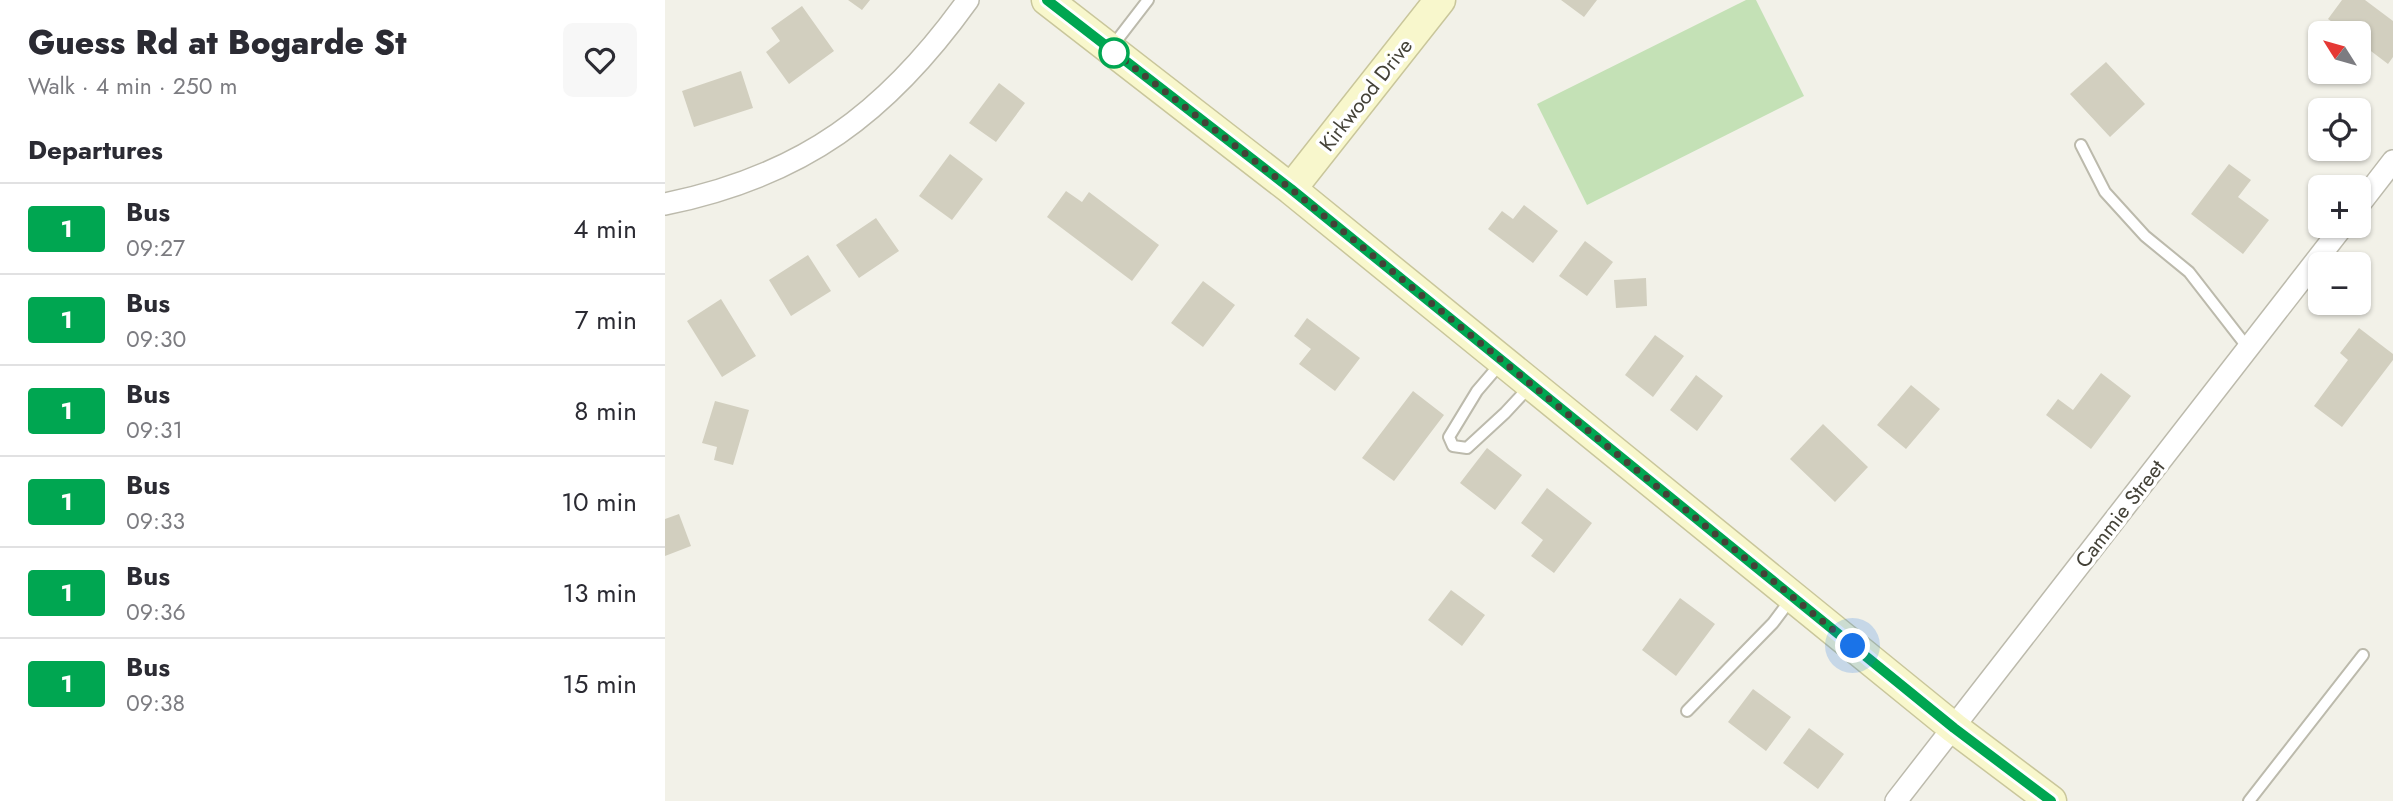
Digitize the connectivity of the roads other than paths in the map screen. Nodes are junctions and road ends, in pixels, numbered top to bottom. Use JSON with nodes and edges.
{"nodes":[{"id":1,"x":968,"y":0,"type":"edge"},
{"id":2,"x":1047,"y":0,"type":"edge"},
{"id":3,"x":1148,"y":0,"type":"edge"},
{"id":4,"x":1440,"y":0,"type":"edge"},
{"id":5,"x":1110,"y":49,"type":"junction"},
{"id":6,"x":2081,"y":145,"type":"dead end"},
{"id":7,"x":2393,"y":161,"type":"edge"},
{"id":8,"x":1291,"y":189,"type":"junction"},
{"id":9,"x":2371,"y":189,"type":"edge"},
{"id":10,"x":665,"y":204,"type":"edge"},
{"id":11,"x":2334,"y":238,"type":"edge"},
{"id":12,"x":2249,"y":348,"type":"junction"},
{"id":13,"x":1503,"y":361,"type":"junction"},
{"id":14,"x":1531,"y":384,"type":"junction"},
{"id":15,"x":1793,"y":597,"type":"junction"},
{"id":16,"x":2363,"y":655,"type":"dead end"},
{"id":17,"x":1687,"y":711,"type":"dead end"},
{"id":18,"x":1954,"y":728,"type":"junction"},
{"id":19,"x":1896,"y":801,"type":"edge"},
{"id":20,"x":2051,"y":801,"type":"edge"},
{"id":21,"x":2249,"y":801,"type":"edge"}],
"edges":[{"from":1,"to":10,"type":"street"},
{"from":2,"to":5,"type":"main road"},
{"from":3,"to":5,"type":"lane"},
{"from":4,"to":8,"type":"main road","name":"Kirkwood Drive"},
{"from":5,"to":8,"type":"main road"},
{"from":6,"to":12,"type":"lane"},
{"from":7,"to":9,"type":"street"},
{"from":8,"to":13,"type":"main road"},
{"from":11,"to":12,"type":"street","name":"Cammie Street"},
{"from":12,"to":18,"type":"street","name":"Cammie Street"},
{"from":13,"to":14,"type":"main road"},
{"from":13,"to":14,"type":"lane"},
{"from":14,"to":15,"type":"main road"},
{"from":15,"to":17,"type":"lane"},
{"from":15,"to":18,"type":"main road"},
{"from":16,"to":21,"type":"lane"},
{"from":18,"to":19,"type":"street","name":"Cammie Street"},
{"from":18,"to":20,"type":"main road"}]}
